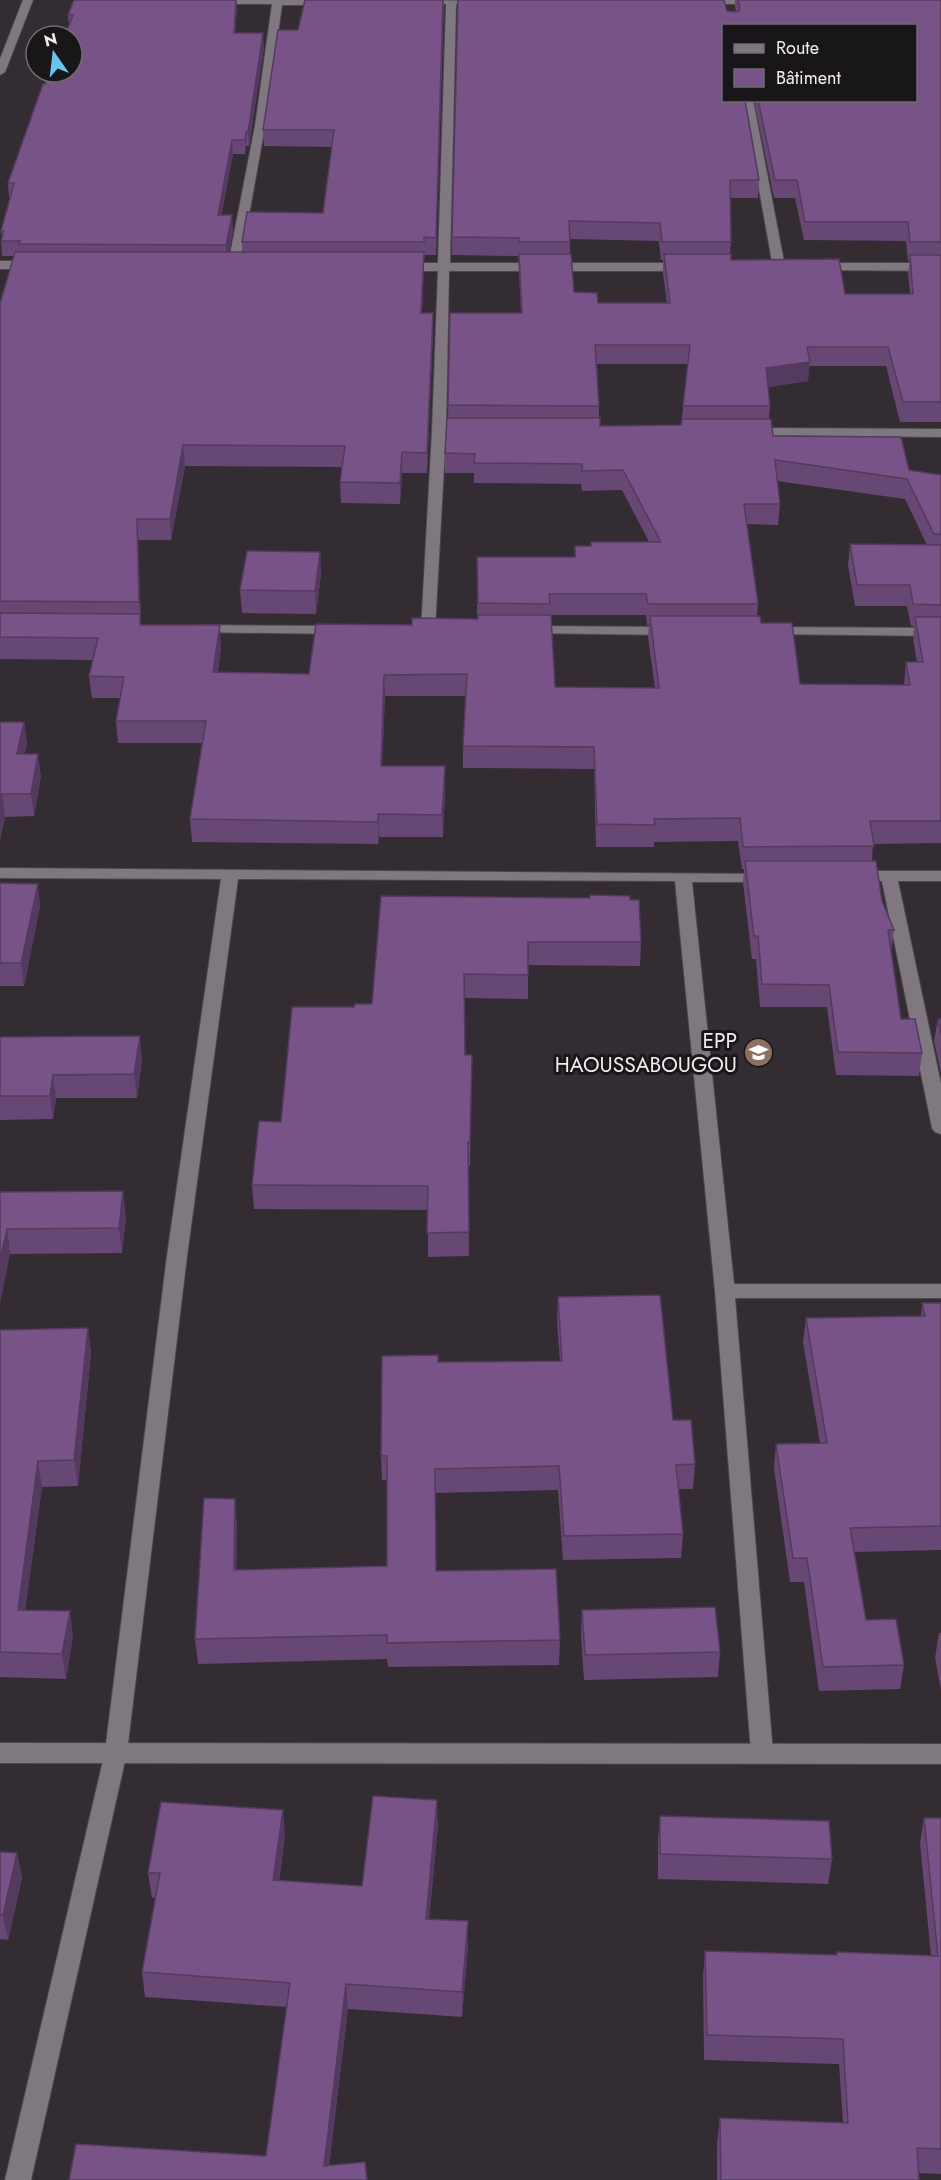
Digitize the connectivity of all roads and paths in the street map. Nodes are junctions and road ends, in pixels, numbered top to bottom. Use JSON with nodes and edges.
{"nodes":[{"id":1,"x":28,"y":0,"type":"edge"},
{"id":2,"x":206,"y":1,"type":"edge"},
{"id":3,"x":405,"y":1,"type":"edge"},
{"id":4,"x":451,"y":1,"type":"edge"},
{"id":5,"x":487,"y":1,"type":"edge"},
{"id":6,"x":691,"y":1,"type":"edge"},
{"id":7,"x":774,"y":1,"type":"edge"},
{"id":8,"x":277,"y":2,"type":"junction"},
{"id":9,"x":335,"y":2,"type":"edge"},
{"id":10,"x":728,"y":5,"type":"edge"},
{"id":11,"x":0,"y":72,"type":"edge"},
{"id":12,"x":748,"y":102,"type":"edge"},
{"id":13,"x":0,"y":265,"type":"edge"},
{"id":14,"x":47,"y":265,"type":"edge"},
{"id":15,"x":234,"y":265,"type":"edge"},
{"id":16,"x":385,"y":266,"type":"edge"},
{"id":17,"x":443,"y":267,"type":"junction"},
{"id":18,"x":695,"y":267,"type":"edge"},
{"id":19,"x":941,"y":267,"type":"edge"},
{"id":20,"x":738,"y":432,"type":"edge"},
{"id":21,"x":941,"y":433,"type":"edge"},
{"id":22,"x":178,"y":629,"type":"edge"},
{"id":23,"x":357,"y":630,"type":"edge"},
{"id":24,"x":428,"y":630,"type":"edge"},
{"id":25,"x":512,"y":630,"type":"edge"},
{"id":26,"x":692,"y":631,"type":"edge"},
{"id":27,"x":752,"y":631,"type":"edge"},
{"id":28,"x":941,"y":632,"type":"edge"},
{"id":29,"x":0,"y":873,"type":"edge"},
{"id":30,"x":230,"y":875,"type":"junction"},
{"id":31,"x":843,"y":876,"type":"edge"},
{"id":32,"x":889,"y":876,"type":"junction"},
{"id":33,"x":941,"y":876,"type":"edge"},
{"id":34,"x":683,"y":877,"type":"junction"},
{"id":35,"x":786,"y":877,"type":"edge"},
{"id":36,"x":941,"y":1128,"type":"edge"},
{"id":37,"x":725,"y":1291,"type":"junction"},
{"id":38,"x":941,"y":1291,"type":"edge"},
{"id":39,"x":116,"y":1752,"type":"junction"},
{"id":40,"x":0,"y":1753,"type":"edge"},
{"id":41,"x":762,"y":1753,"type":"junction"},
{"id":42,"x":941,"y":1754,"type":"edge"},
{"id":43,"x":18,"y":2180,"type":"edge"}],
"edges":[{"from":1,"to":11,"type":"street"},
{"from":2,"to":8,"type":"street"},
{"from":3,"to":4,"type":"street"},
{"from":4,"to":5,"type":"street"},
{"from":4,"to":17,"type":"street"},
{"from":6,"to":10,"type":"street"},
{"from":7,"to":10,"type":"street"},
{"from":8,"to":9,"type":"street"},
{"from":8,"to":15,"type":"street"},
{"from":12,"to":19,"type":"street"},
{"from":13,"to":14,"type":"street"},
{"from":16,"to":17,"type":"street"},
{"from":17,"to":18,"type":"street"},
{"from":17,"to":24,"type":"street"},
{"from":20,"to":21,"type":"street"},
{"from":22,"to":23,"type":"street"},
{"from":25,"to":26,"type":"street"},
{"from":27,"to":28,"type":"street"},
{"from":29,"to":30,"type":"street"},
{"from":30,"to":34,"type":"street"},
{"from":30,"to":39,"type":"street"},
{"from":31,"to":32,"type":"street"},
{"from":32,"to":33,"type":"street"},
{"from":32,"to":36,"type":"street"},
{"from":34,"to":35,"type":"street"},
{"from":34,"to":37,"type":"street"},
{"from":37,"to":38,"type":"street"},
{"from":37,"to":41,"type":"street"},
{"from":39,"to":40,"type":"street"},
{"from":39,"to":41,"type":"street"},
{"from":39,"to":43,"type":"street"},
{"from":41,"to":42,"type":"street"}]}
